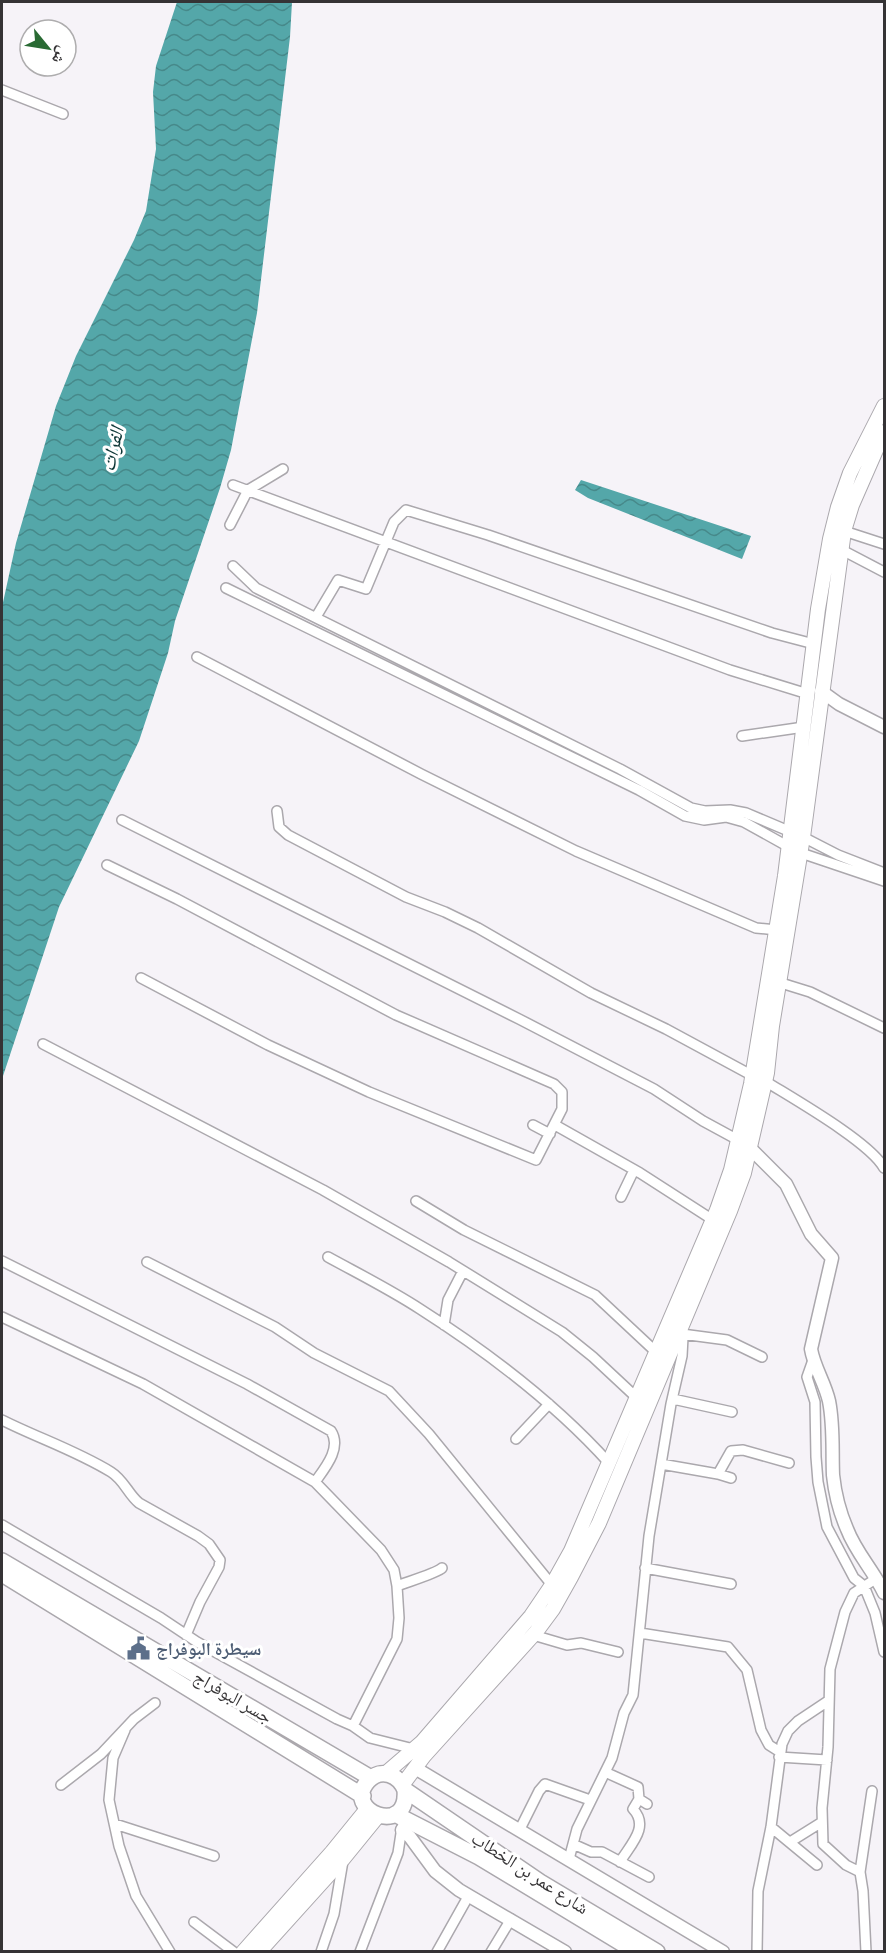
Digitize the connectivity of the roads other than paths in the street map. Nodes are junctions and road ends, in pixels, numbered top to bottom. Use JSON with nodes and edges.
{"nodes":[{"id":1,"x":2,"y":90,"type":"edge"},
{"id":2,"x":63,"y":114,"type":"dead end"},
{"id":3,"x":885,"y":406,"type":"edge"},
{"id":4,"x":884,"y":436,"type":"edge"},
{"id":5,"x":283,"y":469,"type":"dead end"},
{"id":6,"x":233,"y":485,"type":"dead end"},
{"id":7,"x":248,"y":490,"type":"junction"},
{"id":8,"x":230,"y":525,"type":"dead end"},
{"id":9,"x":844,"y":531,"type":"junction"},
{"id":10,"x":386,"y":541,"type":"junction"},
{"id":11,"x":885,"y":544,"type":"edge"},
{"id":12,"x":842,"y":550,"type":"junction"},
{"id":13,"x":233,"y":566,"type":"dead end"},
{"id":14,"x":885,"y":572,"type":"edge"},
{"id":15,"x":226,"y":588,"type":"dead end"},
{"id":16,"x":316,"y":617,"type":"junction"},
{"id":17,"x":814,"y":644,"type":"junction"},
{"id":18,"x":197,"y":657,"type":"dead end"},
{"id":19,"x":815,"y":693,"type":"junction"},
{"id":20,"x":804,"y":727,"type":"junction"},
{"id":21,"x":885,"y":727,"type":"edge"},
{"id":22,"x":742,"y":736,"type":"dead end"},
{"id":23,"x":277,"y":811,"type":"dead end"},
{"id":24,"x":122,"y":820,"type":"dead end"},
{"id":25,"x":797,"y":834,"type":"junction"},
{"id":26,"x":795,"y":850,"type":"junction"},
{"id":27,"x":107,"y":865,"type":"dead end"},
{"id":28,"x":885,"y":873,"type":"edge"},
{"id":29,"x":885,"y":881,"type":"edge"},
{"id":30,"x":779,"y":938,"type":"junction"},
{"id":31,"x":141,"y":978,"type":"dead end"},
{"id":32,"x":781,"y":983,"type":"junction"},
{"id":33,"x":885,"y":1028,"type":"edge"},
{"id":34,"x":43,"y":1044,"type":"dead end"},
{"id":35,"x":759,"y":1078,"type":"junction"},
{"id":36,"x":532,"y":1125,"type":"dead end"},
{"id":37,"x":555,"y":1125,"type":"junction"},
{"id":38,"x":550,"y":1134,"type":"junction"},
{"id":39,"x":744,"y":1144,"type":"junction"},
{"id":40,"x":885,"y":1168,"type":"edge"},
{"id":41,"x":634,"y":1170,"type":"junction"},
{"id":42,"x":621,"y":1197,"type":"dead end"},
{"id":43,"x":416,"y":1201,"type":"dead end"},
{"id":44,"x":713,"y":1220,"type":"junction"},
{"id":45,"x":328,"y":1257,"type":"dead end"},
{"id":46,"x":2,"y":1261,"type":"edge"},
{"id":47,"x":147,"y":1263,"type":"dead end"},
{"id":48,"x":463,"y":1271,"type":"junction"},
{"id":49,"x":690,"y":1289,"type":"junction"},
{"id":50,"x":2,"y":1317,"type":"edge"},
{"id":51,"x":444,"y":1325,"type":"junction"},
{"id":52,"x":682,"y":1332,"type":"junction"},
{"id":53,"x":656,"y":1352,"type":"junction"},
{"id":54,"x":762,"y":1357,"type":"dead end"},
{"id":55,"x":813,"y":1360,"type":"junction"},
{"id":56,"x":637,"y":1398,"type":"junction"},
{"id":57,"x":673,"y":1399,"type":"junction"},
{"id":58,"x":549,"y":1404,"type":"junction"},
{"id":59,"x":732,"y":1412,"type":"dead end"},
{"id":60,"x":2,"y":1420,"type":"edge"},
{"id":61,"x":516,"y":1439,"type":"dead end"},
{"id":62,"x":816,"y":1441,"type":"junction"},
{"id":63,"x":833,"y":1447,"type":"junction"},
{"id":64,"x":609,"y":1463,"type":"junction"},
{"id":65,"x":789,"y":1463,"type":"dead end"},
{"id":66,"x":661,"y":1464,"type":"junction"},
{"id":67,"x":718,"y":1474,"type":"junction"},
{"id":68,"x":731,"y":1478,"type":"dead end"},
{"id":69,"x":315,"y":1482,"type":"junction"},
{"id":70,"x":844,"y":1520,"type":"junction"},
{"id":71,"x":2,"y":1525,"type":"edge"},
{"id":72,"x":827,"y":1527,"type":"junction"},
{"id":73,"x":2,"y":1565,"type":"edge"},
{"id":74,"x":441,"y":1568,"type":"dead end"},
{"id":75,"x":645,"y":1568,"type":"junction"},
{"id":76,"x":877,"y":1578,"type":"junction"},
{"id":77,"x":731,"y":1584,"type":"dead end"},
{"id":78,"x":552,"y":1585,"type":"junction"},
{"id":79,"x":398,"y":1586,"type":"junction"},
{"id":80,"x":864,"y":1586,"type":"junction"},
{"id":81,"x":885,"y":1593,"type":"edge"},
{"id":82,"x":640,"y":1633,"type":"junction"},
{"id":83,"x":186,"y":1635,"type":"junction"},
{"id":84,"x":533,"y":1635,"type":"junction"},
{"id":85,"x":618,"y":1652,"type":"dead end"},
{"id":86,"x":885,"y":1652,"type":"edge"},
{"id":87,"x":828,"y":1701,"type":"junction"},
{"id":88,"x":155,"y":1703,"type":"dead end"},
{"id":89,"x":354,"y":1726,"type":"junction"},
{"id":90,"x":125,"y":1730,"type":"junction"},
{"id":91,"x":414,"y":1749,"type":"junction"},
{"id":92,"x":780,"y":1755,"type":"junction"},
{"id":93,"x":826,"y":1760,"type":"junction"},
{"id":94,"x":415,"y":1768,"type":"junction"},
{"id":95,"x":605,"y":1772,"type":"junction"},
{"id":96,"x":386,"y":1773,"type":"junction"},
{"id":97,"x":371,"y":1778,"type":"junction"},
{"id":98,"x":61,"y":1785,"type":"dead end"},
{"id":99,"x":404,"y":1787,"type":"junction"},
{"id":100,"x":872,"y":1791,"type":"dead end"},
{"id":101,"x":590,"y":1800,"type":"junction"},
{"id":102,"x":369,"y":1807,"type":"junction"},
{"id":103,"x":400,"y":1821,"type":"junction"},
{"id":104,"x":822,"y":1822,"type":"junction"},
{"id":105,"x":115,"y":1824,"type":"junction"},
{"id":106,"x":771,"y":1827,"type":"junction"},
{"id":107,"x":520,"y":1829,"type":"junction"},
{"id":108,"x":790,"y":1842,"type":"junction"},
{"id":109,"x":573,"y":1844,"type":"junction"},
{"id":110,"x":214,"y":1856,"type":"dead end"},
{"id":111,"x":343,"y":1859,"type":"junction"},
{"id":112,"x":569,"y":1859,"type":"junction"},
{"id":113,"x":620,"y":1862,"type":"junction"},
{"id":114,"x":817,"y":1865,"type":"dead end"},
{"id":115,"x":860,"y":1872,"type":"junction"},
{"id":116,"x":649,"y":1877,"type":"dead end"},
{"id":117,"x":469,"y":1895,"type":"junction"},
{"id":118,"x":512,"y":1919,"type":"junction"},
{"id":119,"x":194,"y":1922,"type":"dead end"},
{"id":120,"x":562,"y":1951,"type":"edge"},
{"id":121,"x":170,"y":1952,"type":"edge"},
{"id":122,"x":234,"y":1952,"type":"edge"},
{"id":123,"x":243,"y":1952,"type":"edge"},
{"id":124,"x":260,"y":1952,"type":"edge"},
{"id":125,"x":321,"y":1952,"type":"edge"},
{"id":126,"x":360,"y":1952,"type":"edge"},
{"id":127,"x":437,"y":1952,"type":"edge"},
{"id":128,"x":491,"y":1952,"type":"edge"},
{"id":129,"x":636,"y":1952,"type":"edge"},
{"id":130,"x":657,"y":1952,"type":"edge"},
{"id":131,"x":723,"y":1952,"type":"edge"},
{"id":132,"x":757,"y":1952,"type":"edge"},
{"id":133,"x":866,"y":1952,"type":"edge"}],
"edges":[{"from":1,"to":2,"type":"street"},
{"from":3,"to":17,"type":"main road"},
{"from":4,"to":9,"type":"main road"},
{"from":5,"to":7,"type":"street"},
{"from":6,"to":7,"type":"street"},
{"from":7,"to":8,"type":"street"},
{"from":7,"to":10,"type":"street"},
{"from":9,"to":11,"type":"street"},
{"from":9,"to":12,"type":"main road"},
{"from":10,"to":16,"type":"street"},
{"from":10,"to":17,"type":"street"},
{"from":10,"to":19,"type":"street"},
{"from":12,"to":14,"type":"street"},
{"from":12,"to":19,"type":"main road"},
{"from":13,"to":16,"type":"street"},
{"from":15,"to":26,"type":"street"},
{"from":16,"to":25,"type":"street"},
{"from":17,"to":19,"type":"main road"},
{"from":18,"to":30,"type":"street"},
{"from":19,"to":20,"type":"main road"},
{"from":19,"to":21,"type":"street"},
{"from":19,"to":25,"type":"main road"},
{"from":20,"to":22,"type":"street"},
{"from":20,"to":25,"type":"main road"},
{"from":23,"to":35,"type":"street"},
{"from":24,"to":39,"type":"street"},
{"from":25,"to":26,"type":"main road"},
{"from":25,"to":28,"type":"street"},
{"from":26,"to":29,"type":"street"},
{"from":26,"to":30,"type":"main road"},
{"from":27,"to":37,"type":"street"},
{"from":30,"to":32,"type":"main road"},
{"from":30,"to":35,"type":"main road"},
{"from":31,"to":38,"type":"street"},
{"from":32,"to":33,"type":"street"},
{"from":32,"to":35,"type":"main road"},
{"from":34,"to":48,"type":"street"},
{"from":35,"to":39,"type":"main road"},
{"from":35,"to":40,"type":"street"},
{"from":36,"to":38,"type":"street"},
{"from":37,"to":38,"type":"street"},
{"from":37,"to":41,"type":"street"},
{"from":39,"to":44,"type":"main road"},
{"from":39,"to":49,"type":"main road"},
{"from":39,"to":55,"type":"street"},
{"from":41,"to":42,"type":"street"},
{"from":41,"to":44,"type":"street"},
{"from":43,"to":53,"type":"street"},
{"from":44,"to":49,"type":"main road"},
{"from":45,"to":51,"type":"street"},
{"from":46,"to":69,"type":"street"},
{"from":47,"to":78,"type":"street"},
{"from":48,"to":51,"type":"street"},
{"from":48,"to":56,"type":"street"},
{"from":49,"to":52,"type":"main road"},
{"from":49,"to":53,"type":"main road"},
{"from":50,"to":69,"type":"street"},
{"from":51,"to":58,"type":"street"},
{"from":52,"to":54,"type":"street"},
{"from":52,"to":57,"type":"street"},
{"from":52,"to":84,"type":"main road"},
{"from":53,"to":56,"type":"main road"},
{"from":55,"to":62,"type":"street"},
{"from":55,"to":63,"type":"street"},
{"from":56,"to":64,"type":"main road"},
{"from":57,"to":59,"type":"street"},
{"from":57,"to":66,"type":"street"},
{"from":58,"to":61,"type":"street"},
{"from":58,"to":64,"type":"street"},
{"from":60,"to":83,"type":"street"},
{"from":62,"to":63,"type":"street"},
{"from":62,"to":72,"type":"street"},
{"from":63,"to":70,"type":"street"},
{"from":64,"to":78,"type":"main road"},
{"from":65,"to":67,"type":"street"},
{"from":66,"to":67,"type":"street"},
{"from":66,"to":75,"type":"street"},
{"from":67,"to":68,"type":"street"},
{"from":69,"to":79,"type":"street"},
{"from":70,"to":72,"type":"street"},
{"from":70,"to":76,"type":"street"},
{"from":71,"to":83,"type":"street"},
{"from":72,"to":80,"type":"street"},
{"from":73,"to":97,"type":"main road","name":"جسر البوفراج"},
{"from":73,"to":102,"type":"main road","name":"جسر البوفراج"},
{"from":74,"to":79,"type":"street"},
{"from":75,"to":77,"type":"street"},
{"from":75,"to":82,"type":"street"},
{"from":76,"to":80,"type":"street"},
{"from":76,"to":81,"type":"street"},
{"from":78,"to":91,"type":"main road"},
{"from":79,"to":89,"type":"street"},
{"from":80,"to":86,"type":"street"},
{"from":80,"to":87,"type":"street"},
{"from":82,"to":92,"type":"street"},
{"from":82,"to":95,"type":"street"},
{"from":83,"to":89,"type":"street"},
{"from":84,"to":85,"type":"street"},
{"from":84,"to":94,"type":"main road"},
{"from":87,"to":92,"type":"street"},
{"from":87,"to":93,"type":"street"},
{"from":88,"to":90,"type":"street"},
{"from":89,"to":91,"type":"street"},
{"from":90,"to":98,"type":"street"},
{"from":90,"to":105,"type":"street"},
{"from":91,"to":96,"type":"main road"},
{"from":92,"to":93,"type":"street"},
{"from":92,"to":106,"type":"street"},
{"from":93,"to":104,"type":"street"},
{"from":94,"to":99,"type":"main road"},
{"from":94,"to":107,"type":"street"},
{"from":95,"to":101,"type":"street"},
{"from":95,"to":113,"type":"street"},
{"from":96,"to":97,"type":"main road"},
{"from":96,"to":99,"type":"main road"},
{"from":97,"to":102,"type":"main road"},
{"from":99,"to":103,"type":"main road"},
{"from":99,"to":130,"type":"main road","name":"شارع عمر بن الخطاب"},
{"from":100,"to":115,"type":"street"},
{"from":101,"to":107,"type":"street"},
{"from":101,"to":109,"type":"street"},
{"from":102,"to":103,"type":"main road"},
{"from":102,"to":111,"type":"main road"},
{"from":102,"to":123,"type":"main road"},
{"from":103,"to":117,"type":"street"},
{"from":103,"to":126,"type":"street"},
{"from":103,"to":129,"type":"main road","name":"شارع عمر بن الخطاب"},
{"from":104,"to":108,"type":"street"},
{"from":104,"to":115,"type":"street"},
{"from":105,"to":110,"type":"street"},
{"from":105,"to":121,"type":"street"},
{"from":106,"to":108,"type":"street"},
{"from":106,"to":132,"type":"street"},
{"from":107,"to":112,"type":"street"},
{"from":108,"to":114,"type":"street"},
{"from":109,"to":112,"type":"street"},
{"from":109,"to":113,"type":"street"},
{"from":111,"to":124,"type":"main road"},
{"from":111,"to":125,"type":"street"},
{"from":112,"to":131,"type":"street"},
{"from":113,"to":116,"type":"street"},
{"from":115,"to":133,"type":"street"},
{"from":117,"to":118,"type":"street"},
{"from":117,"to":127,"type":"street"},
{"from":118,"to":120,"type":"street"},
{"from":118,"to":128,"type":"street"},
{"from":119,"to":122,"type":"street"}]}
